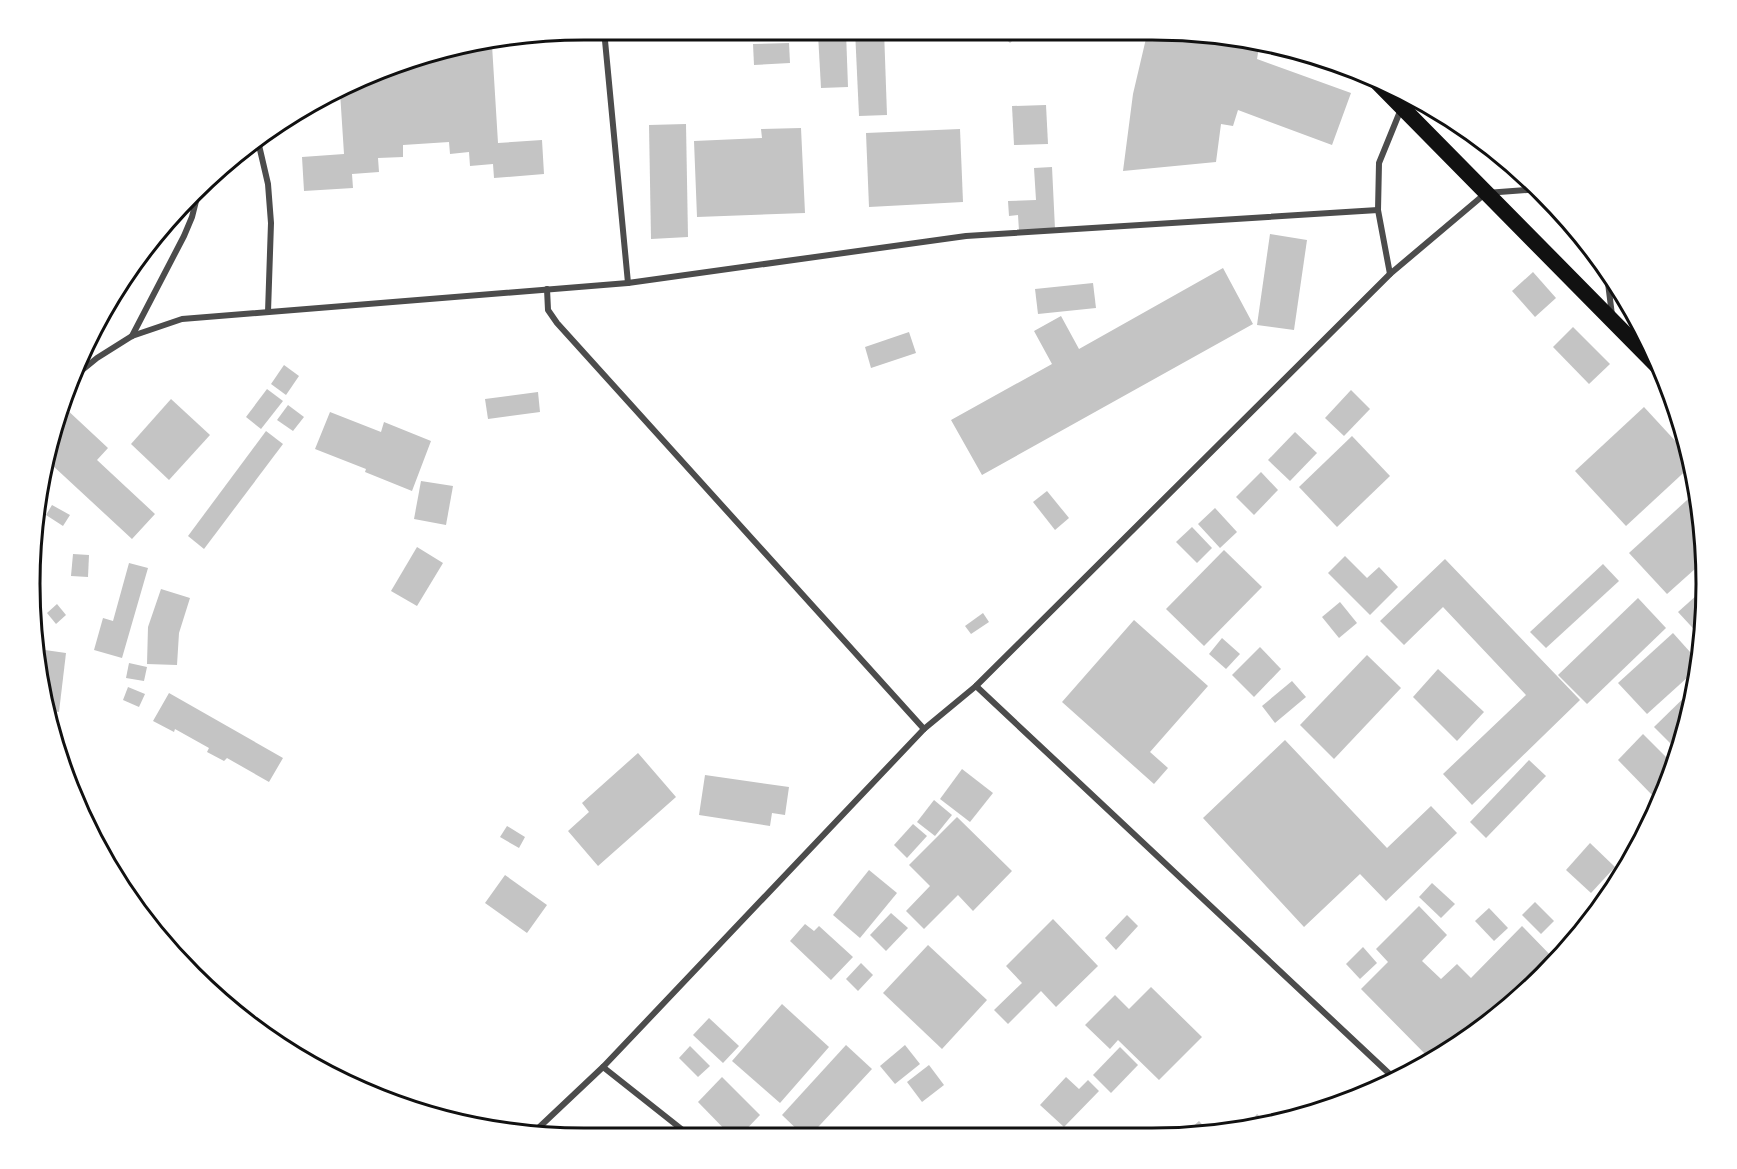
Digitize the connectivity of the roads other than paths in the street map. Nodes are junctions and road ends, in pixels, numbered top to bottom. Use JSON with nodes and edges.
{"nodes":[{"id":1,"x":605,"y":40,"type":"edge"},
{"id":2,"x":1389,"y":95,"type":"edge"},
{"id":3,"x":1401,"y":108,"type":"junction"},
{"id":4,"x":260,"y":148,"type":"edge"},
{"id":5,"x":1527,"y":190,"type":"edge"},
{"id":6,"x":1486,"y":193,"type":"junction"},
{"id":7,"x":195,"y":205,"type":"edge"},
{"id":8,"x":1378,"y":210,"type":"junction"},
{"id":9,"x":1390,"y":274,"type":"junction"},
{"id":10,"x":628,"y":283,"type":"junction"},
{"id":11,"x":1609,"y":288,"type":"edge"},
{"id":12,"x":547,"y":289,"type":"junction"},
{"id":13,"x":268,"y":312,"type":"junction"},
{"id":14,"x":1613,"y":322,"type":"junction"},
{"id":15,"x":132,"y":336,"type":"junction"},
{"id":16,"x":1644,"y":353,"type":"edge"},
{"id":17,"x":86,"y":367,"type":"edge"},
{"id":18,"x":976,"y":686,"type":"junction"},
{"id":19,"x":924,"y":729,"type":"junction"},
{"id":20,"x":603,"y":1067,"type":"junction"},
{"id":21,"x":1389,"y":1074,"type":"edge"},
{"id":22,"x":540,"y":1126,"type":"edge"},
{"id":23,"x":680,"y":1128,"type":"edge"}],
"edges":[{"from":1,"to":10,"type":"street"},
{"from":2,"to":3,"type":"highway"},
{"from":3,"to":6,"type":"highway"},
{"from":3,"to":8,"type":"street"},
{"from":4,"to":13,"type":"street"},
{"from":5,"to":6,"type":"street"},
{"from":6,"to":9,"type":"street"},
{"from":6,"to":14,"type":"highway"},
{"from":7,"to":15,"type":"street"},
{"from":8,"to":9,"type":"street"},
{"from":8,"to":10,"type":"street"},
{"from":9,"to":18,"type":"street"},
{"from":10,"to":12,"type":"street"},
{"from":11,"to":14,"type":"street"},
{"from":12,"to":13,"type":"street"},
{"from":12,"to":19,"type":"street"},
{"from":13,"to":15,"type":"street"},
{"from":14,"to":16,"type":"highway"},
{"from":15,"to":17,"type":"street"},
{"from":18,"to":19,"type":"street"},
{"from":18,"to":21,"type":"street"},
{"from":19,"to":20,"type":"street"},
{"from":20,"to":22,"type":"street"},
{"from":20,"to":23,"type":"street"}]}
